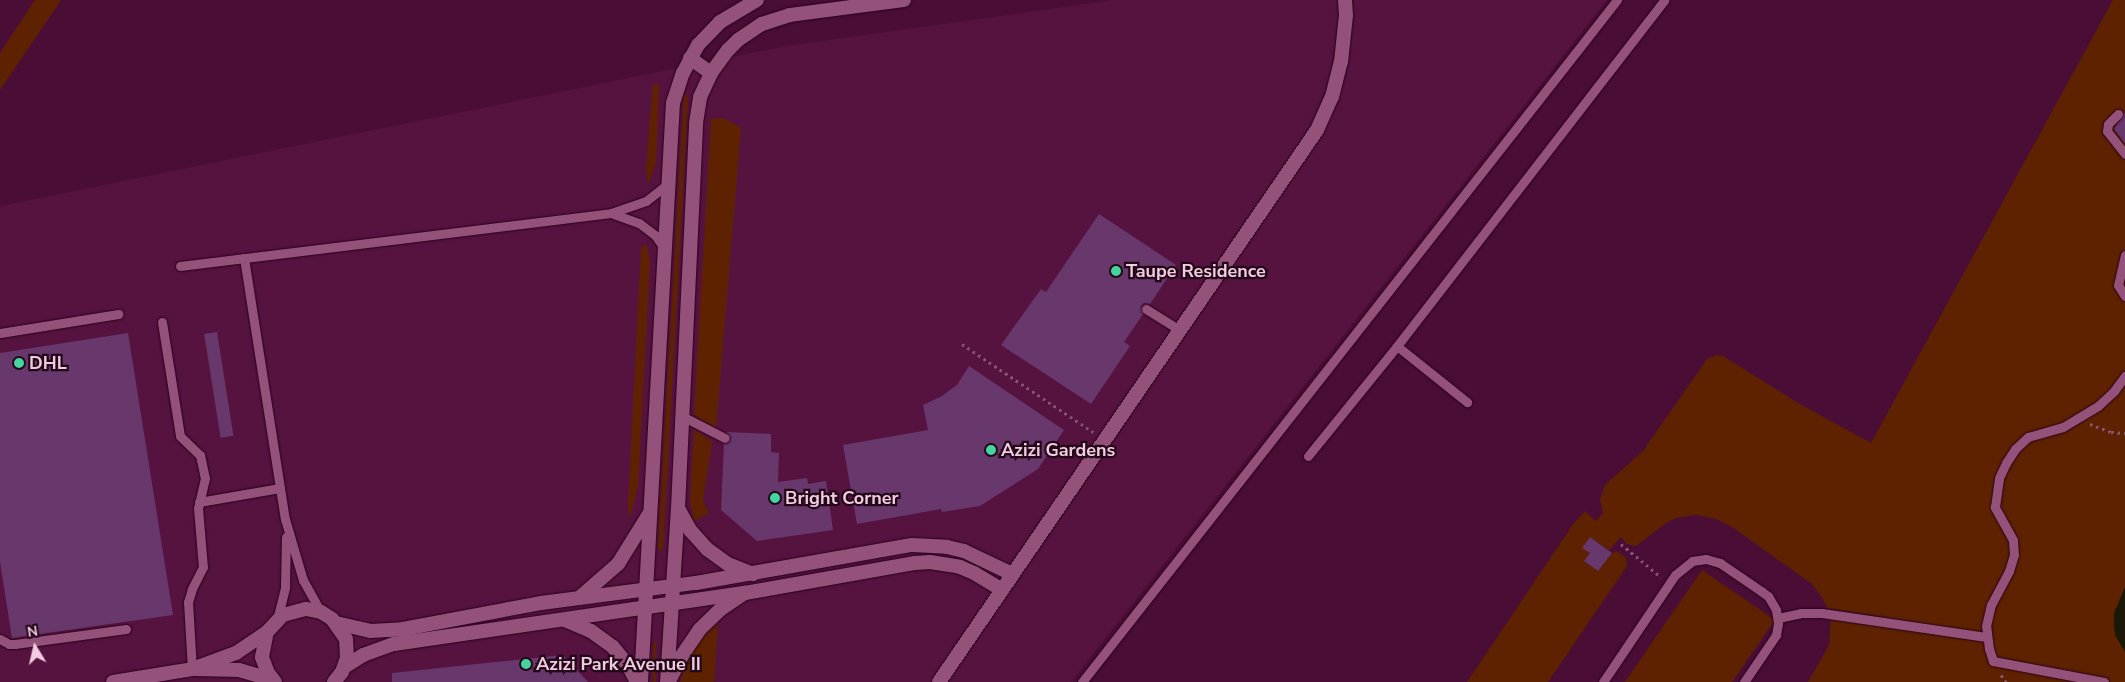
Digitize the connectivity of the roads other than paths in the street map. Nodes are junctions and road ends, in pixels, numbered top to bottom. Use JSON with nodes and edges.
{"nodes":[{"id":1,"x":756,"y":0,"type":"edge"},
{"id":2,"x":904,"y":0,"type":"edge"},
{"id":3,"x":1338,"y":0,"type":"edge"},
{"id":4,"x":1345,"y":0,"type":"edge"},
{"id":5,"x":1617,"y":0,"type":"edge"},
{"id":6,"x":1664,"y":0,"type":"edge"},
{"id":7,"x":1344,"y":26,"type":"junction"},
{"id":8,"x":690,"y":58,"type":"junction"},
{"id":9,"x":711,"y":73,"type":"junction"},
{"id":10,"x":2118,"y":114,"type":"dead end"},
{"id":11,"x":2125,"y":154,"type":"edge"},
{"id":12,"x":669,"y":183,"type":"junction"},
{"id":13,"x":611,"y":214,"type":"junction"},
{"id":14,"x":665,"y":251,"type":"junction"},
{"id":15,"x":2125,"y":255,"type":"edge"},
{"id":16,"x":244,"y":258,"type":"junction"},
{"id":17,"x":180,"y":266,"type":"dead end"},
{"id":18,"x":2124,"y":267,"type":"edge"},
{"id":19,"x":2125,"y":296,"type":"edge"},
{"id":20,"x":1146,"y":310,"type":"dead end"},
{"id":21,"x":118,"y":314,"type":"dead end"},
{"id":22,"x":162,"y":322,"type":"dead end"},
{"id":23,"x":1179,"y":330,"type":"junction"},
{"id":24,"x":0,"y":333,"type":"edge"},
{"id":25,"x":1397,"y":346,"type":"junction"},
{"id":26,"x":2125,"y":376,"type":"edge"},
{"id":27,"x":1467,"y":402,"type":"dead end"},
{"id":28,"x":682,"y":416,"type":"junction"},
{"id":29,"x":724,"y":438,"type":"dead end"},
{"id":30,"x":1308,"y":456,"type":"dead end"},
{"id":31,"x":280,"y":488,"type":"junction"},
{"id":32,"x":199,"y":502,"type":"junction"},
{"id":33,"x":678,"y":508,"type":"junction"},
{"id":34,"x":651,"y":511,"type":"junction"},
{"id":35,"x":285,"y":519,"type":"junction"},
{"id":36,"x":753,"y":574,"type":"junction"},
{"id":37,"x":1012,"y":574,"type":"junction"},
{"id":38,"x":673,"y":586,"type":"junction"},
{"id":39,"x":646,"y":589,"type":"junction"},
{"id":40,"x":1002,"y":590,"type":"junction"},
{"id":41,"x":745,"y":593,"type":"junction"},
{"id":42,"x":578,"y":598,"type":"junction"},
{"id":43,"x":672,"y":604,"type":"junction"},
{"id":44,"x":645,"y":608,"type":"junction"},
{"id":45,"x":321,"y":612,"type":"junction"},
{"id":46,"x":1778,"y":618,"type":"junction"},
{"id":47,"x":276,"y":620,"type":"junction"},
{"id":48,"x":565,"y":620,"type":"junction"},
{"id":49,"x":336,"y":623,"type":"junction"},
{"id":50,"x":126,"y":629,"type":"dead end"},
{"id":51,"x":267,"y":632,"type":"junction"},
{"id":52,"x":1986,"y":637,"type":"junction"},
{"id":53,"x":0,"y":639,"type":"edge"},
{"id":54,"x":344,"y":668,"type":"junction"},
{"id":55,"x":192,"y":669,"type":"junction"},
{"id":56,"x":274,"y":681,"type":"edge"},
{"id":57,"x":112,"y":682,"type":"edge"},
{"id":58,"x":335,"y":682,"type":"edge"},
{"id":59,"x":639,"y":682,"type":"edge"},
{"id":60,"x":668,"y":682,"type":"edge"},
{"id":61,"x":939,"y":682,"type":"edge"},
{"id":62,"x":1082,"y":682,"type":"edge"},
{"id":63,"x":1603,"y":682,"type":"edge"},
{"id":64,"x":1744,"y":682,"type":"edge"},
{"id":65,"x":2104,"y":682,"type":"edge"}],
"edges":[{"from":1,"to":8,"type":"street"},
{"from":2,"to":9,"type":"street"},
{"from":3,"to":7,"type":"street"},
{"from":4,"to":7,"type":"street"},
{"from":5,"to":62,"type":"lane"},
{"from":6,"to":25,"type":"lane"},
{"from":7,"to":23,"type":"street"},
{"from":8,"to":9,"type":"street"},
{"from":8,"to":12,"type":"street"},
{"from":9,"to":28,"type":"street"},
{"from":10,"to":11,"type":"lane"},
{"from":12,"to":13,"type":"lane"},
{"from":12,"to":14,"type":"street"},
{"from":13,"to":14,"type":"lane"},
{"from":13,"to":16,"type":"lane"},
{"from":14,"to":34,"type":"street"},
{"from":15,"to":18,"type":"lane"},
{"from":16,"to":17,"type":"lane"},
{"from":16,"to":31,"type":"lane"},
{"from":18,"to":19,"type":"lane"},
{"from":20,"to":23,"type":"lane"},
{"from":21,"to":24,"type":"lane"},
{"from":22,"to":32,"type":"lane"},
{"from":23,"to":37,"type":"street"},
{"from":25,"to":27,"type":"lane"},
{"from":25,"to":30,"type":"lane"},
{"from":26,"to":52,"type":"lane"},
{"from":28,"to":29,"type":"lane"},
{"from":28,"to":33,"type":"street"},
{"from":31,"to":32,"type":"lane"},
{"from":31,"to":35,"type":"lane"},
{"from":32,"to":55,"type":"lane"},
{"from":33,"to":36,"type":"street"},
{"from":33,"to":38,"type":"street"},
{"from":34,"to":39,"type":"street"},
{"from":34,"to":42,"type":"street"},
{"from":35,"to":45,"type":"lane"},
{"from":35,"to":47,"type":"lane"},
{"from":36,"to":37,"type":"street"},
{"from":36,"to":38,"type":"street"},
{"from":37,"to":40,"type":"street"},
{"from":38,"to":39,"type":"street"},
{"from":38,"to":43,"type":"street"},
{"from":39,"to":42,"type":"street"},
{"from":39,"to":44,"type":"street"},
{"from":40,"to":41,"type":"street"},
{"from":40,"to":61,"type":"street"},
{"from":41,"to":43,"type":"street"},
{"from":41,"to":60,"type":"street"},
{"from":42,"to":49,"type":"street"},
{"from":43,"to":44,"type":"street"},
{"from":43,"to":60,"type":"street"},
{"from":44,"to":48,"type":"street"},
{"from":44,"to":59,"type":"street"},
{"from":45,"to":47,"type":"street"},
{"from":45,"to":49,"type":"street"},
{"from":46,"to":52,"type":"lane"},
{"from":46,"to":63,"type":"lane"},
{"from":46,"to":64,"type":"lane"},
{"from":47,"to":51,"type":"street"},
{"from":48,"to":54,"type":"street"},
{"from":48,"to":59,"type":"street"},
{"from":49,"to":54,"type":"street"},
{"from":50,"to":53,"type":"lane"},
{"from":51,"to":55,"type":"street"},
{"from":51,"to":56,"type":"street"},
{"from":52,"to":65,"type":"lane"},
{"from":54,"to":58,"type":"street"},
{"from":55,"to":56,"type":"street"},
{"from":55,"to":57,"type":"street"}]}
